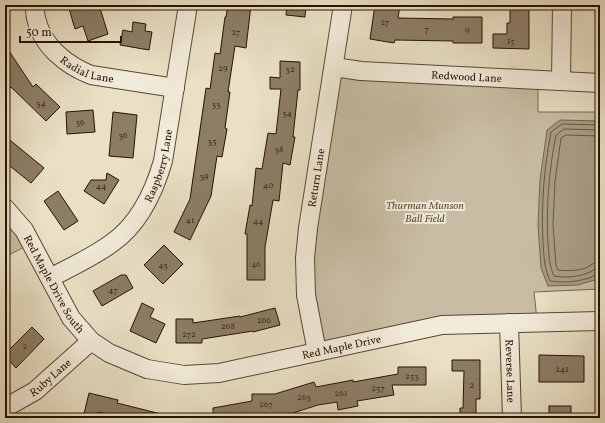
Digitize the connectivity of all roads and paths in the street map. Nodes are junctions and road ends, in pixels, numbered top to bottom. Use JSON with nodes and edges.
{"nodes":[{"id":1,"x":35,"y":5,"type":"edge"},
{"id":2,"x":188,"y":5,"type":"edge"},
{"id":3,"x":343,"y":5,"type":"edge"},
{"id":4,"x":562,"y":5,"type":"edge"},
{"id":5,"x":334,"y":67,"type":"junction"},
{"id":6,"x":561,"y":81,"type":"junction"},
{"id":7,"x":600,"y":82,"type":"edge"},
{"id":8,"x":175,"y":88,"type":"junction"},
{"id":9,"x":5,"y":208,"type":"edge"},
{"id":10,"x":50,"y":278,"type":"junction"},
{"id":11,"x":600,"y":321,"type":"edge"},
{"id":12,"x":509,"y":323,"type":"junction"},
{"id":13,"x":91,"y":341,"type":"junction"},
{"id":14,"x":317,"y":352,"type":"junction"},
{"id":15,"x":5,"y":406,"type":"edge"},
{"id":16,"x":512,"y":418,"type":"edge"}],
"edges":[{"from":1,"to":8,"type":"street","name":"Radial Lane"},
{"from":2,"to":8,"type":"street","name":"Raspberry Lane"},
{"from":3,"to":5,"type":"street","name":"Return Lane"},
{"from":4,"to":6,"type":"street"},
{"from":5,"to":6,"type":"street","name":"Redwood Lane"},
{"from":5,"to":14,"type":"street","name":"Return Lane"},
{"from":6,"to":7,"type":"street","name":"Redwood Lane"},
{"from":8,"to":10,"type":"street","name":"Raspberry Lane"},
{"from":9,"to":10,"type":"street","name":"Red Maple Drive South"},
{"from":10,"to":13,"type":"street","name":"Red Maple Drive South"},
{"from":11,"to":12,"type":"street","name":"Red Maple Drive"},
{"from":12,"to":14,"type":"street","name":"Red Maple Drive"},
{"from":12,"to":16,"type":"street","name":"Reverse Lane"},
{"from":13,"to":14,"type":"street","name":"Red Maple Drive"},
{"from":13,"to":15,"type":"street","name":"Ruby Lane"}]}
